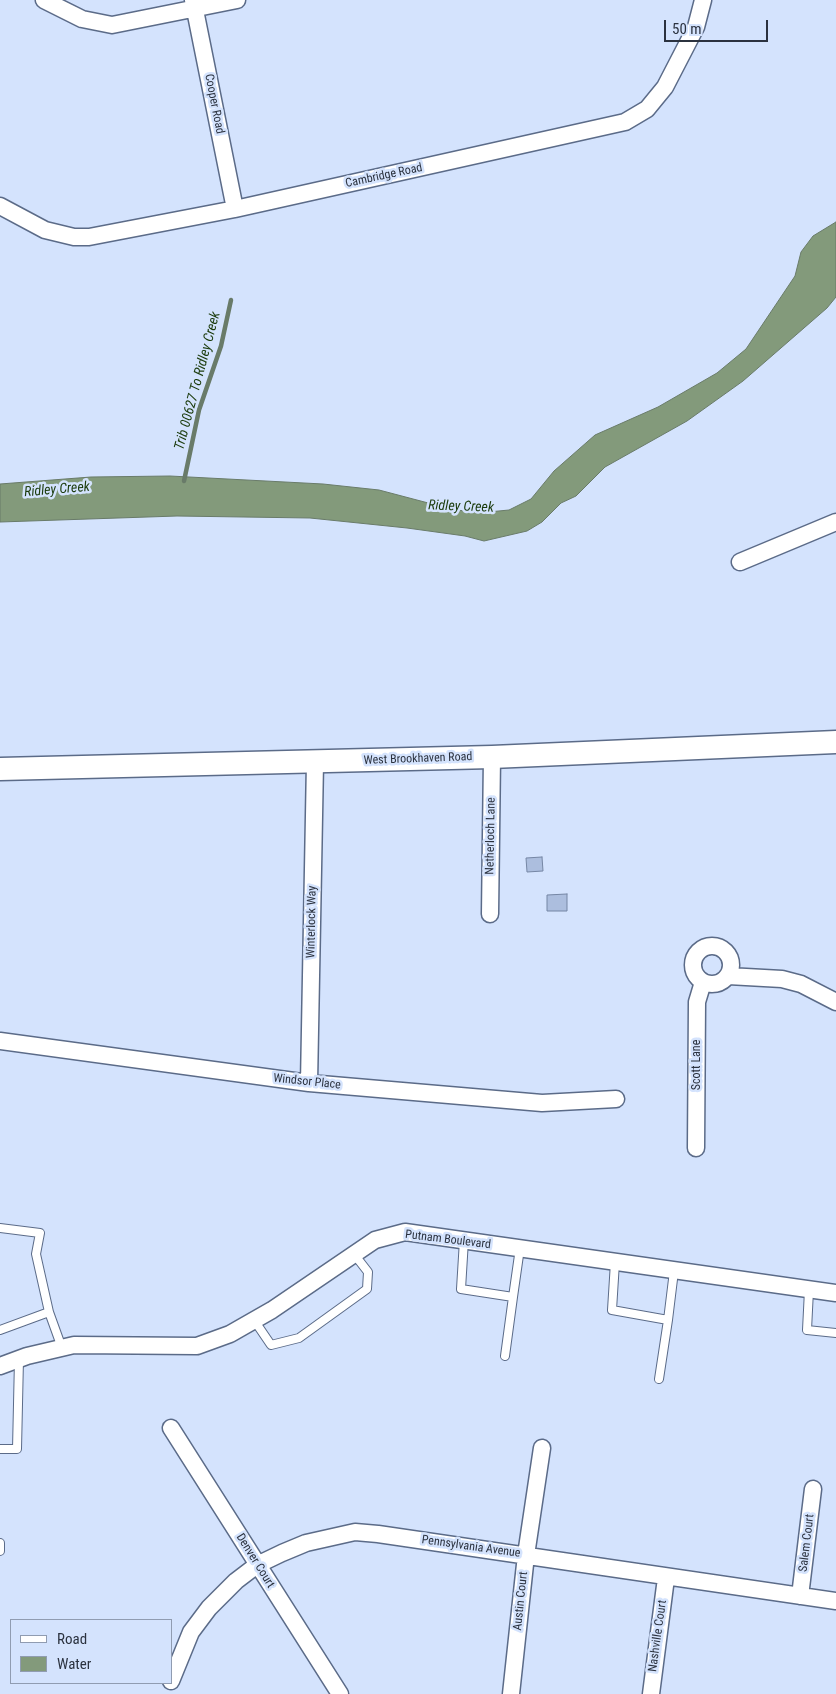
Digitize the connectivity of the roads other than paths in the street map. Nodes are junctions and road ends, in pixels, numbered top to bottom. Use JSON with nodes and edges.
{"nodes":[{"id":1,"x":44,"y":0,"type":"edge"},
{"id":2,"x":238,"y":0,"type":"edge"},
{"id":3,"x":703,"y":0,"type":"edge"},
{"id":4,"x":194,"y":4,"type":"edge"},
{"id":5,"x":0,"y":206,"type":"edge"},
{"id":6,"x":235,"y":208,"type":"junction"},
{"id":7,"x":836,"y":522,"type":"edge"},
{"id":8,"x":740,"y":562,"type":"dead end"},
{"id":9,"x":836,"y":742,"type":"edge"},
{"id":10,"x":492,"y":757,"type":"junction"},
{"id":11,"x":315,"y":762,"type":"junction"},
{"id":12,"x":0,"y":769,"type":"edge"},
{"id":13,"x":490,"y":914,"type":"dead end"},
{"id":14,"x":728,"y":976,"type":"junction"},
{"id":15,"x":703,"y":982,"type":"junction"},
{"id":16,"x":836,"y":1002,"type":"edge"},
{"id":17,"x":0,"y":1041,"type":"edge"},
{"id":18,"x":309,"y":1083,"type":"junction"},
{"id":19,"x":616,"y":1099,"type":"dead end"},
{"id":20,"x":696,"y":1148,"type":"dead end"},
{"id":21,"x":0,"y":1228,"type":"edge"},
{"id":22,"x":464,"y":1240,"type":"junction"},
{"id":23,"x":520,"y":1248,"type":"junction"},
{"id":24,"x":354,"y":1254,"type":"junction"},
{"id":25,"x":615,"y":1262,"type":"junction"},
{"id":26,"x":674,"y":1271,"type":"junction"},
{"id":27,"x":809,"y":1290,"type":"junction"},
{"id":28,"x":836,"y":1293,"type":"edge"},
{"id":29,"x":514,"y":1297,"type":"junction"},
{"id":30,"x":49,"y":1312,"type":"junction"},
{"id":31,"x":254,"y":1320,"type":"junction"},
{"id":32,"x":668,"y":1320,"type":"junction"},
{"id":33,"x":0,"y":1330,"type":"edge"},
{"id":34,"x":836,"y":1333,"type":"edge"},
{"id":35,"x":62,"y":1348,"type":"junction"},
{"id":36,"x":505,"y":1356,"type":"dead end"},
{"id":37,"x":19,"y":1359,"type":"junction"},
{"id":38,"x":0,"y":1366,"type":"edge"},
{"id":39,"x":659,"y":1379,"type":"dead end"},
{"id":40,"x":171,"y":1428,"type":"dead end"},
{"id":41,"x":0,"y":1448,"type":"edge"},
{"id":42,"x":542,"y":1448,"type":"dead end"},
{"id":43,"x":813,"y":1489,"type":"dead end"},
{"id":44,"x":0,"y":1543,"type":"edge"},
{"id":45,"x":0,"y":1551,"type":"edge"},
{"id":46,"x":526,"y":1556,"type":"junction"},
{"id":47,"x":257,"y":1565,"type":"junction"},
{"id":48,"x":666,"y":1578,"type":"junction"},
{"id":49,"x":800,"y":1596,"type":"junction"},
{"id":50,"x":836,"y":1601,"type":"edge"},
{"id":51,"x":172,"y":1679,"type":"edge"},
{"id":52,"x":340,"y":1694,"type":"edge"},
{"id":53,"x":511,"y":1694,"type":"edge"},
{"id":54,"x":651,"y":1694,"type":"edge"}],
"edges":[{"from":1,"to":4,"type":"street"},
{"from":2,"to":4,"type":"street"},
{"from":3,"to":6,"type":"street","name":"Cambridge Road"},
{"from":4,"to":6,"type":"street","name":"Cooper Road"},
{"from":5,"to":6,"type":"street","name":"Cambridge Road"},
{"from":7,"to":8,"type":"street"},
{"from":9,"to":10,"type":"street","name":"West Brookhaven Road"},
{"from":10,"to":11,"type":"street","name":"West Brookhaven Road"},
{"from":10,"to":13,"type":"street","name":"Netherloch Lane"},
{"from":11,"to":12,"type":"street","name":"West Brookhaven Road"},
{"from":11,"to":18,"type":"street","name":"Winterlock Way"},
{"from":14,"to":15,"type":"street"},
{"from":14,"to":15,"type":"street"},
{"from":14,"to":16,"type":"street"},
{"from":15,"to":20,"type":"street","name":"Scott Lane"},
{"from":17,"to":18,"type":"street","name":"Windsor Place"},
{"from":18,"to":19,"type":"street","name":"Windsor Place"},
{"from":21,"to":30,"type":"lane"},
{"from":22,"to":23,"type":"street","name":"Putnam Boulevard"},
{"from":22,"to":24,"type":"street","name":"Putnam Boulevard"},
{"from":22,"to":29,"type":"lane"},
{"from":23,"to":25,"type":"street","name":"Putnam Boulevard"},
{"from":23,"to":29,"type":"lane"},
{"from":24,"to":31,"type":"street","name":"Putnam Boulevard"},
{"from":24,"to":31,"type":"lane"},
{"from":25,"to":26,"type":"street","name":"Putnam Boulevard"},
{"from":25,"to":32,"type":"lane"},
{"from":26,"to":27,"type":"street","name":"Putnam Boulevard"},
{"from":26,"to":32,"type":"lane"},
{"from":27,"to":28,"type":"street","name":"Putnam Boulevard"},
{"from":27,"to":34,"type":"lane"},
{"from":29,"to":36,"type":"lane"},
{"from":30,"to":33,"type":"lane"},
{"from":30,"to":35,"type":"lane"},
{"from":31,"to":35,"type":"street","name":"Putnam Boulevard"},
{"from":32,"to":39,"type":"lane"},
{"from":35,"to":37,"type":"street","name":"Putnam Boulevard"},
{"from":37,"to":38,"type":"street","name":"Putnam Boulevard"},
{"from":37,"to":41,"type":"lane"},
{"from":40,"to":47,"type":"street","name":"Denver Court"},
{"from":42,"to":46,"type":"street","name":"Austin Court"},
{"from":43,"to":49,"type":"street","name":"Salem Court"},
{"from":44,"to":45,"type":"lane"},
{"from":46,"to":47,"type":"street","name":"Pennsylvania Avenue"},
{"from":46,"to":48,"type":"street","name":"Pennsylvania Avenue"},
{"from":46,"to":53,"type":"street","name":"Austin Court"},
{"from":47,"to":51,"type":"street","name":"Pennsylvania Avenue"},
{"from":47,"to":52,"type":"street","name":"Denver Court"},
{"from":48,"to":49,"type":"street","name":"Pennsylvania Avenue"},
{"from":48,"to":54,"type":"street","name":"Nashville Court"},
{"from":49,"to":50,"type":"street","name":"Pennsylvania Avenue"}]}
